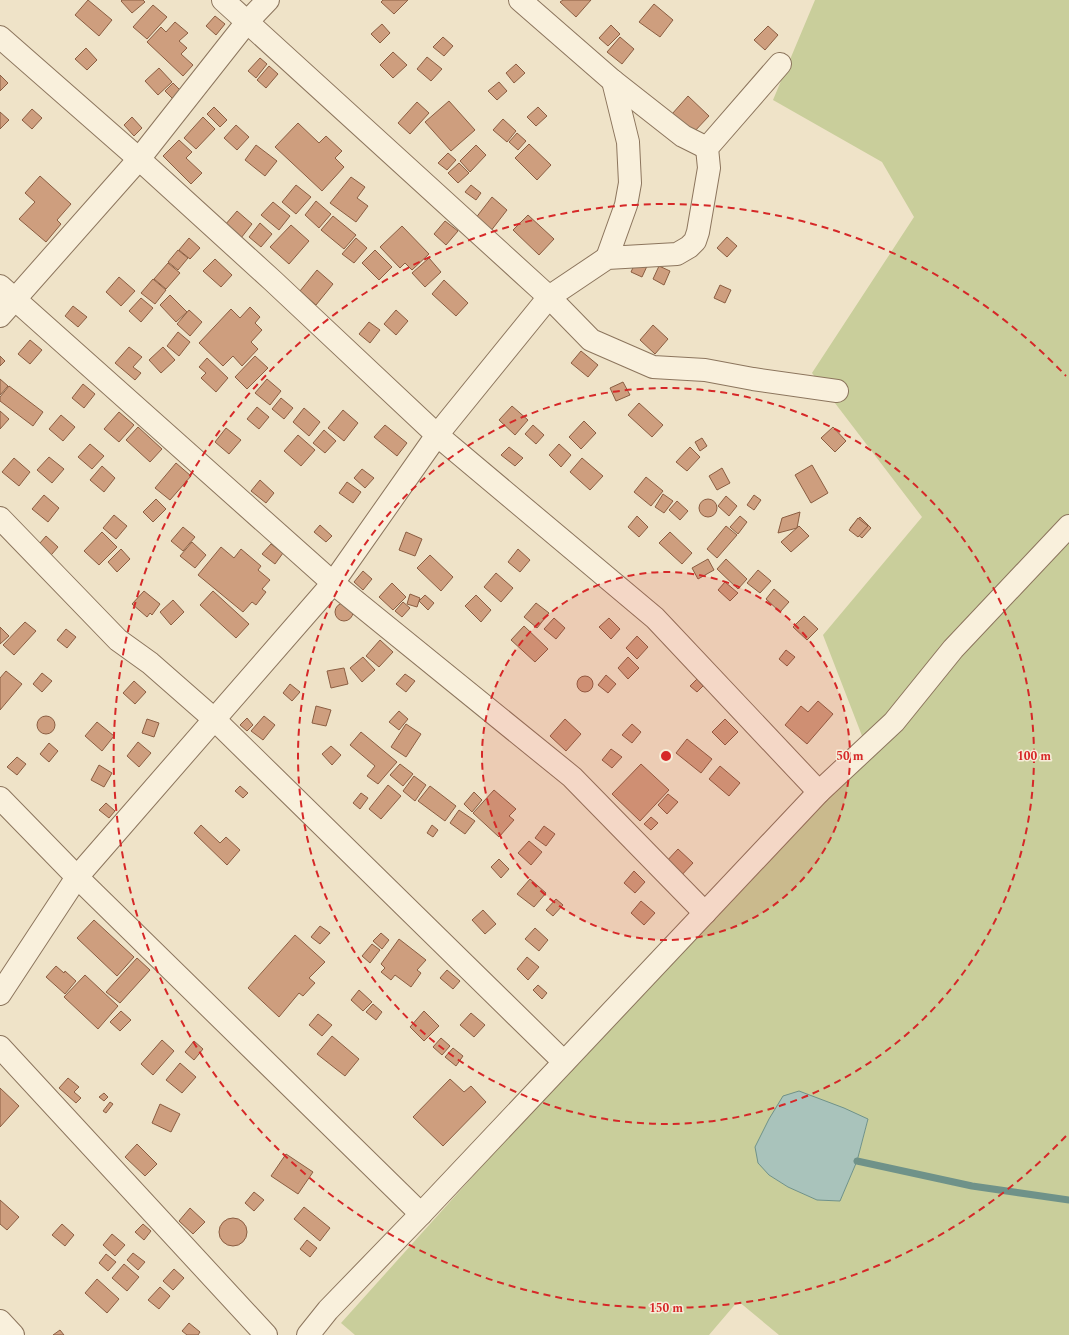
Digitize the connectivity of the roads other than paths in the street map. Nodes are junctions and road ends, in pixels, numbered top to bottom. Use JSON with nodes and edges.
{"nodes":[{"id":1,"x":223,"y":0,"type":"edge"},
{"id":2,"x":268,"y":0,"type":"edge"},
{"id":3,"x":520,"y":0,"type":"edge"},
{"id":4,"x":247,"y":22,"type":"junction"},
{"id":5,"x":0,"y":37,"type":"edge"},
{"id":6,"x":780,"y":64,"type":"dead end"},
{"id":7,"x":613,"y":81,"type":"junction"},
{"id":8,"x":707,"y":148,"type":"junction"},
{"id":9,"x":139,"y":159,"type":"junction"},
{"id":10,"x":607,"y":258,"type":"junction"},
{"id":11,"x":7,"y":293,"type":"edge"},
{"id":12,"x":549,"y":297,"type":"junction"},
{"id":13,"x":0,"y":316,"type":"edge"},
{"id":14,"x":837,"y":391,"type":"dead end"},
{"id":15,"x":437,"y":435,"type":"junction"},
{"id":16,"x":0,"y":518,"type":"edge"},
{"id":17,"x":1069,"y":526,"type":"edge"},
{"id":18,"x":333,"y":583,"type":"junction"},
{"id":19,"x":215,"y":720,"type":"junction"},
{"id":20,"x":819,"y":792,"type":"junction"},
{"id":21,"x":0,"y":798,"type":"edge"},
{"id":22,"x":78,"y":878,"type":"junction"},
{"id":23,"x":705,"y":913,"type":"junction"},
{"id":24,"x":0,"y":994,"type":"edge"},
{"id":25,"x":0,"y":1047,"type":"edge"},
{"id":26,"x":564,"y":1062,"type":"junction"},
{"id":27,"x":421,"y":1214,"type":"junction"},
{"id":28,"x":0,"y":1321,"type":"edge"},
{"id":29,"x":14,"y":1335,"type":"edge"},
{"id":30,"x":266,"y":1335,"type":"edge"},
{"id":31,"x":308,"y":1335,"type":"edge"}],
"edges":[{"from":1,"to":4,"type":"street"},
{"from":2,"to":4,"type":"street"},
{"from":3,"to":7,"type":"street"},
{"from":4,"to":9,"type":"street"},
{"from":4,"to":12,"type":"street"},
{"from":5,"to":9,"type":"street"},
{"from":6,"to":8,"type":"street"},
{"from":7,"to":8,"type":"street"},
{"from":7,"to":10,"type":"street"},
{"from":8,"to":10,"type":"street"},
{"from":9,"to":11,"type":"street"},
{"from":9,"to":15,"type":"street"},
{"from":10,"to":12,"type":"street"},
{"from":11,"to":13,"type":"street"},
{"from":11,"to":18,"type":"street"},
{"from":12,"to":14,"type":"street"},
{"from":12,"to":15,"type":"street"},
{"from":15,"to":18,"type":"street"},
{"from":15,"to":20,"type":"street"},
{"from":16,"to":19,"type":"street"},
{"from":17,"to":20,"type":"street"},
{"from":18,"to":19,"type":"street"},
{"from":18,"to":23,"type":"street"},
{"from":19,"to":22,"type":"street"},
{"from":19,"to":26,"type":"street"},
{"from":20,"to":23,"type":"street"},
{"from":21,"to":22,"type":"street"},
{"from":22,"to":24,"type":"street"},
{"from":22,"to":27,"type":"street"},
{"from":23,"to":26,"type":"street"},
{"from":25,"to":30,"type":"street"},
{"from":26,"to":27,"type":"street"},
{"from":27,"to":31,"type":"street"},
{"from":28,"to":29,"type":"street"}]}
